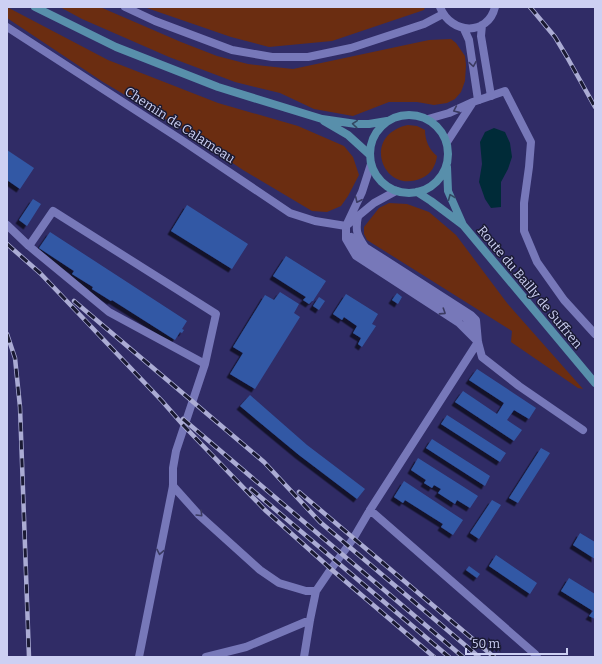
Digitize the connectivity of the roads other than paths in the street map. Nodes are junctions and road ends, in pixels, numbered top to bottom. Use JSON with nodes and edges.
{"nodes":[{"id":1,"x":35,"y":7,"type":"edge"},
{"id":2,"x":125,"y":7,"type":"edge"},
{"id":3,"x":495,"y":7,"type":"edge"},
{"id":4,"x":441,"y":11,"type":"edge"},
{"id":5,"x":482,"y":25,"type":"junction"},
{"id":6,"x":7,"y":27,"type":"edge"},
{"id":7,"x":464,"y":29,"type":"junction"},
{"id":8,"x":491,"y":96,"type":"junction"},
{"id":9,"x":476,"y":101,"type":"junction"},
{"id":10,"x":322,"y":119,"type":"junction"},
{"id":11,"x":428,"y":119,"type":"junction"},
{"id":12,"x":387,"y":121,"type":"junction"},
{"id":13,"x":447,"y":142,"type":"junction"},
{"id":14,"x":370,"y":155,"type":"junction"},
{"id":15,"x":371,"y":164,"type":"junction"},
{"id":16,"x":446,"y":167,"type":"junction"},
{"id":17,"x":396,"y":190,"type":"junction"},
{"id":18,"x":417,"y":192,"type":"junction"},
{"id":19,"x":358,"y":216,"type":"junction"},
{"id":20,"x":463,"y":225,"type":"junction"},
{"id":21,"x":7,"y":226,"type":"edge"},
{"id":22,"x":346,"y":226,"type":"junction"},
{"id":23,"x":29,"y":246,"type":"junction"},
{"id":24,"x":595,"y":334,"type":"edge"},
{"id":25,"x":478,"y":342,"type":"junction"},
{"id":26,"x":205,"y":364,"type":"junction"},
{"id":27,"x":595,"y":383,"type":"edge"},
{"id":28,"x":583,"y":430,"type":"dead end"},
{"id":29,"x":173,"y":486,"type":"junction"},
{"id":30,"x":370,"y":510,"type":"junction"},
{"id":31,"x":316,"y":591,"type":"junction"},
{"id":32,"x":310,"y":620,"type":"junction"},
{"id":33,"x":139,"y":657,"type":"edge"},
{"id":34,"x":206,"y":657,"type":"edge"},
{"id":35,"x":304,"y":657,"type":"edge"},
{"id":36,"x":537,"y":657,"type":"edge"}],
"edges":[{"from":1,"to":10,"type":"main road"},
{"from":2,"to":4,"type":"street"},
{"from":3,"to":5,"type":"street"},
{"from":4,"to":7,"type":"street"},
{"from":5,"to":7,"type":"street"},
{"from":5,"to":8,"type":"street"},
{"from":6,"to":22,"type":"street","name":"Chemin de Calameau"},
{"from":7,"to":9,"type":"street","one_way":true},
{"from":8,"to":9,"type":"street"},
{"from":8,"to":24,"type":"street"},
{"from":9,"to":11,"type":"street","one_way":true},
{"from":9,"to":13,"type":"street"},
{"from":12,"to":10,"type":"main road","one_way":true},
{"from":10,"to":14,"type":"main road"},
{"from":11,"to":12,"type":"main road"},
{"from":11,"to":13,"type":"main road"},
{"from":12,"to":14,"type":"main road"},
{"from":13,"to":16,"type":"main road"},
{"from":14,"to":15,"type":"main road"},
{"from":15,"to":17,"type":"main road"},
{"from":15,"to":22,"type":"street","one_way":true},
{"from":16,"to":18,"type":"main road"},
{"from":20,"to":16,"type":"main road","name":"Route du Bailly de Suffren","one_way":true},
{"from":17,"to":18,"type":"main road"},
{"from":17,"to":19,"type":"street"},
{"from":18,"to":20,"type":"main road","name":"Route du Bailly de Suffren"},
{"from":19,"to":22,"type":"street"},
{"from":19,"to":25,"type":"street"},
{"from":20,"to":27,"type":"main road","name":"Route du Bailly de Suffren"},
{"from":21,"to":23,"type":"street"},
{"from":22,"to":25,"type":"street","one_way":true},
{"from":23,"to":26,"type":"street"},
{"from":23,"to":26,"type":"street"},
{"from":25,"to":28,"type":"street"},
{"from":25,"to":30,"type":"street"},
{"from":26,"to":29,"type":"street"},
{"from":29,"to":31,"type":"street","one_way":true},
{"from":29,"to":33,"type":"street","one_way":true},
{"from":30,"to":31,"type":"street"},
{"from":30,"to":36,"type":"street"},
{"from":31,"to":32,"type":"street"},
{"from":32,"to":34,"type":"street"},
{"from":32,"to":35,"type":"street"}]}
